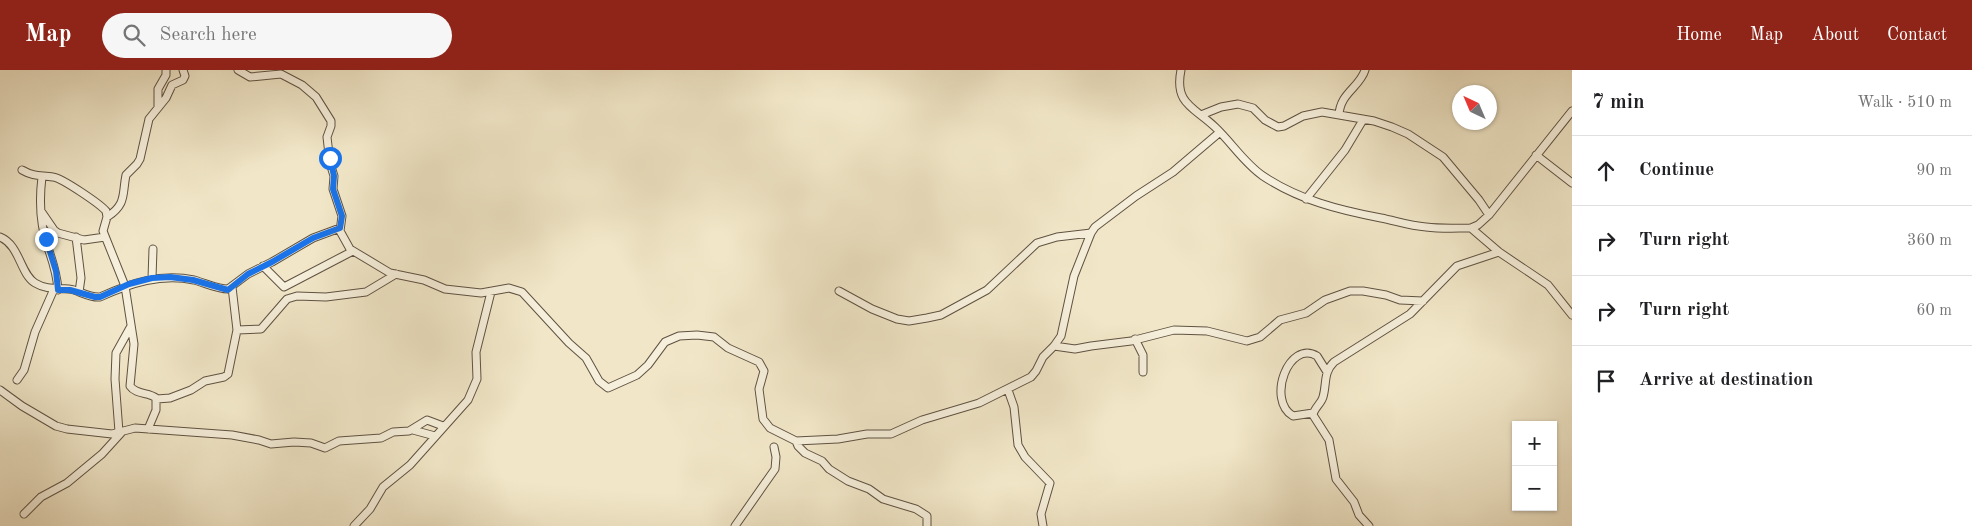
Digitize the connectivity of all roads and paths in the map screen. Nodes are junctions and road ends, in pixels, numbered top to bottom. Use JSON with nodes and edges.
{"nodes":[{"id":1,"x":166,"y":70,"type":"edge"},
{"id":2,"x":183,"y":70,"type":"edge"},
{"id":3,"x":238,"y":70,"type":"edge"},
{"id":4,"x":1180,"y":70,"type":"edge"},
{"id":5,"x":1365,"y":70,"type":"edge"},
{"id":6,"x":158,"y":107,"type":"junction"},
{"id":7,"x":1572,"y":111,"type":"edge"},
{"id":8,"x":1201,"y":115,"type":"junction"},
{"id":9,"x":1339,"y":115,"type":"junction"},
{"id":10,"x":1364,"y":120,"type":"junction"},
{"id":11,"x":1220,"y":132,"type":"junction"},
{"id":12,"x":1536,"y":155,"type":"junction"},
{"id":13,"x":22,"y":170,"type":"dead end"},
{"id":14,"x":42,"y":177,"type":"junction"},
{"id":15,"x":1572,"y":182,"type":"edge"},
{"id":16,"x":1306,"y":198,"type":"junction"},
{"id":17,"x":40,"y":208,"type":"junction"},
{"id":18,"x":1489,"y":215,"type":"junction"},
{"id":19,"x":107,"y":217,"type":"junction"},
{"id":20,"x":340,"y":228,"type":"junction"},
{"id":21,"x":1471,"y":228,"type":"junction"},
{"id":22,"x":1091,"y":233,"type":"junction"},
{"id":23,"x":0,"y":237,"type":"edge"},
{"id":24,"x":76,"y":237,"type":"junction"},
{"id":25,"x":105,"y":238,"type":"junction"},
{"id":26,"x":153,"y":249,"type":"dead end"},
{"id":27,"x":353,"y":251,"type":"junction"},
{"id":28,"x":1499,"y":252,"type":"junction"},
{"id":29,"x":263,"y":266,"type":"junction"},
{"id":30,"x":396,"y":274,"type":"junction"},
{"id":31,"x":152,"y":278,"type":"junction"},
{"id":32,"x":125,"y":286,"type":"junction"},
{"id":33,"x":232,"y":287,"type":"junction"},
{"id":34,"x":56,"y":290,"type":"junction"},
{"id":35,"x":839,"y":291,"type":"dead end"},
{"id":36,"x":79,"y":292,"type":"junction"},
{"id":37,"x":491,"y":292,"type":"junction"},
{"id":38,"x":1423,"y":301,"type":"junction"},
{"id":39,"x":1572,"y":315,"type":"edge"},
{"id":40,"x":131,"y":326,"type":"junction"},
{"id":41,"x":237,"y":330,"type":"junction"},
{"id":42,"x":1135,"y":340,"type":"junction"},
{"id":43,"x":1054,"y":346,"type":"junction"},
{"id":44,"x":1143,"y":372,"type":"dead end"},
{"id":45,"x":1327,"y":372,"type":"junction"},
{"id":46,"x":17,"y":380,"type":"dead end"},
{"id":47,"x":0,"y":390,"type":"edge"},
{"id":48,"x":1008,"y":390,"type":"junction"},
{"id":49,"x":157,"y":399,"type":"junction"},
{"id":50,"x":1313,"y":414,"type":"junction"},
{"id":51,"x":443,"y":426,"type":"junction"},
{"id":52,"x":148,"y":429,"type":"junction"},
{"id":53,"x":413,"y":430,"type":"junction"},
{"id":54,"x":120,"y":432,"type":"junction"},
{"id":55,"x":435,"y":436,"type":"junction"},
{"id":56,"x":796,"y":441,"type":"junction"},
{"id":57,"x":774,"y":447,"type":"dead end"},
{"id":58,"x":24,"y":514,"type":"dead end"},
{"id":59,"x":354,"y":526,"type":"edge"},
{"id":60,"x":735,"y":526,"type":"edge"},
{"id":61,"x":927,"y":526,"type":"edge"},
{"id":62,"x":1044,"y":526,"type":"edge"},
{"id":63,"x":1369,"y":526,"type":"edge"}],
"edges":[{"from":1,"to":6,"type":"street"},
{"from":2,"to":6,"type":"street"},
{"from":3,"to":20,"type":"street"},
{"from":4,"to":8,"type":"street"},
{"from":5,"to":9,"type":"street"},
{"from":6,"to":19,"type":"street"},
{"from":7,"to":12,"type":"street"},
{"from":8,"to":9,"type":"street"},
{"from":8,"to":11,"type":"street"},
{"from":9,"to":10,"type":"street"},
{"from":10,"to":16,"type":"street"},
{"from":10,"to":18,"type":"street"},
{"from":11,"to":16,"type":"street"},
{"from":11,"to":22,"type":"street"},
{"from":12,"to":15,"type":"street"},
{"from":12,"to":18,"type":"street"},
{"from":13,"to":14,"type":"street"},
{"from":14,"to":17,"type":"street"},
{"from":14,"to":19,"type":"street"},
{"from":16,"to":21,"type":"street"},
{"from":17,"to":24,"type":"street"},
{"from":17,"to":34,"type":"street"},
{"from":18,"to":21,"type":"street"},
{"from":19,"to":25,"type":"street"},
{"from":20,"to":27,"type":"street"},
{"from":20,"to":29,"type":"street"},
{"from":21,"to":28,"type":"street"},
{"from":22,"to":35,"type":"street"},
{"from":22,"to":43,"type":"street"},
{"from":23,"to":34,"type":"street"},
{"from":24,"to":25,"type":"street"},
{"from":24,"to":36,"type":"street"},
{"from":25,"to":32,"type":"street"},
{"from":26,"to":31,"type":"street"},
{"from":27,"to":29,"type":"street"},
{"from":27,"to":30,"type":"street"},
{"from":28,"to":38,"type":"street"},
{"from":28,"to":39,"type":"street"},
{"from":29,"to":33,"type":"street"},
{"from":30,"to":37,"type":"street"},
{"from":30,"to":41,"type":"street"},
{"from":31,"to":32,"type":"street"},
{"from":31,"to":33,"type":"street"},
{"from":32,"to":36,"type":"street"},
{"from":32,"to":40,"type":"street"},
{"from":33,"to":41,"type":"street"},
{"from":34,"to":36,"type":"street"},
{"from":34,"to":46,"type":"street"},
{"from":37,"to":51,"type":"street"},
{"from":37,"to":56,"type":"street"},
{"from":38,"to":42,"type":"street"},
{"from":38,"to":45,"type":"street"},
{"from":40,"to":49,"type":"street"},
{"from":40,"to":54,"type":"street"},
{"from":41,"to":49,"type":"street"},
{"from":42,"to":43,"type":"street"},
{"from":42,"to":44,"type":"street"},
{"from":43,"to":48,"type":"street"},
{"from":45,"to":50,"type":"street"},
{"from":45,"to":50,"type":"street"},
{"from":47,"to":54,"type":"street"},
{"from":48,"to":56,"type":"street"},
{"from":48,"to":62,"type":"street"},
{"from":49,"to":52,"type":"street"},
{"from":50,"to":63,"type":"street"},
{"from":51,"to":53,"type":"street"},
{"from":51,"to":55,"type":"street"},
{"from":52,"to":53,"type":"street"},
{"from":52,"to":54,"type":"street"},
{"from":53,"to":55,"type":"street"},
{"from":54,"to":58,"type":"street"},
{"from":55,"to":59,"type":"street"},
{"from":56,"to":61,"type":"street"},
{"from":57,"to":60,"type":"street"}]}
